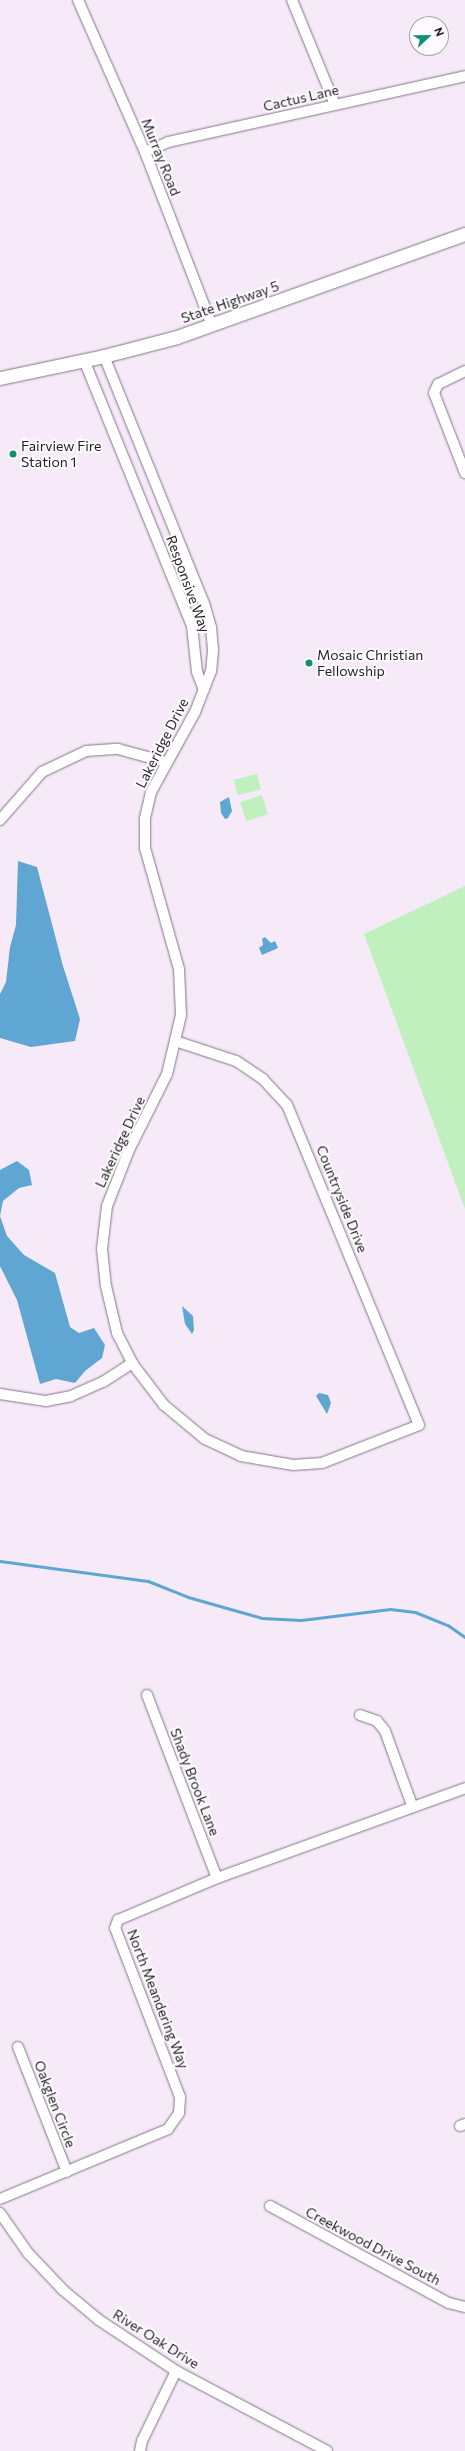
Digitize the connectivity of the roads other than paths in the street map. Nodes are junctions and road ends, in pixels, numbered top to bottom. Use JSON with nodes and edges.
{"nodes":[{"id":1,"x":78,"y":0,"type":"edge"},
{"id":2,"x":292,"y":0,"type":"edge"},
{"id":3,"x":465,"y":76,"type":"edge"},
{"id":4,"x":335,"y":105,"type":"junction"},
{"id":5,"x":145,"y":152,"type":"junction"},
{"id":6,"x":465,"y":234,"type":"edge"},
{"id":7,"x":212,"y":326,"type":"junction"},
{"id":8,"x":104,"y":356,"type":"junction"},
{"id":9,"x":84,"y":360,"type":"junction"},
{"id":10,"x":465,"y":371,"type":"edge"},
{"id":11,"x":0,"y":378,"type":"edge"},
{"id":12,"x":465,"y":473,"type":"edge"},
{"id":13,"x":204,"y":690,"type":"junction"},
{"id":14,"x":166,"y":762,"type":"junction"},
{"id":15,"x":0,"y":820,"type":"edge"},
{"id":16,"x":175,"y":1041,"type":"junction"},
{"id":17,"x":132,"y":1363,"type":"junction"},
{"id":18,"x":0,"y":1394,"type":"edge"},
{"id":19,"x":420,"y":1425,"type":"joint"},
{"id":20,"x":147,"y":1695,"type":"dead end"},
{"id":21,"x":360,"y":1715,"type":"dead end"},
{"id":22,"x":465,"y":1788,"type":"edge"},
{"id":23,"x":412,"y":1805,"type":"junction"},
{"id":24,"x":217,"y":1878,"type":"junction"},
{"id":25,"x":18,"y":2047,"type":"dead end"},
{"id":26,"x":67,"y":2172,"type":"junction"},
{"id":27,"x":0,"y":2199,"type":"edge"},
{"id":28,"x":270,"y":2206,"type":"dead end"},
{"id":29,"x":0,"y":2214,"type":"edge"},
{"id":30,"x":465,"y":2307,"type":"edge"},
{"id":31,"x":176,"y":2371,"type":"junction"},
{"id":32,"x":140,"y":2451,"type":"edge"},
{"id":33,"x":327,"y":2451,"type":"edge"}],
"edges":[{"from":1,"to":5,"type":"street","name":"Murray Road"},
{"from":2,"to":4,"type":"street"},
{"from":3,"to":4,"type":"street","name":"Cactus Lane"},
{"from":4,"to":5,"type":"street","name":"Cactus Lane"},
{"from":5,"to":7,"type":"street","name":"Murray Road"},
{"from":6,"to":7,"type":"main road","name":"State Highway 5"},
{"from":7,"to":8,"type":"main road","name":"State Highway 5"},
{"from":8,"to":9,"type":"main road","name":"State Highway 5"},
{"from":8,"to":13,"type":"street","name":"Responsive Way"},
{"from":9,"to":11,"type":"main road","name":"State Highway 5"},
{"from":9,"to":13,"type":"street","name":"Responsive Way"},
{"from":10,"to":12,"type":"street"},
{"from":13,"to":14,"type":"street","name":"Lakeridge Drive"},
{"from":14,"to":15,"type":"street"},
{"from":14,"to":16,"type":"street","name":"Lakeridge Drive"},
{"from":16,"to":17,"type":"street","name":"Lakeridge Drive"},
{"from":16,"to":19,"type":"street","name":"Countryside Drive"},
{"from":17,"to":18,"type":"street"},
{"from":17,"to":19,"type":"street","name":"Lakeridge Drive"},
{"from":20,"to":24,"type":"street","name":"Shady Brook Lane"},
{"from":21,"to":23,"type":"street"},
{"from":22,"to":23,"type":"street","name":"North Meandering Way"},
{"from":23,"to":24,"type":"street","name":"North Meandering Way"},
{"from":24,"to":26,"type":"street","name":"North Meandering Way"},
{"from":25,"to":26,"type":"street","name":"Oakglen Circle"},
{"from":26,"to":27,"type":"street","name":"North Meandering Way"},
{"from":28,"to":30,"type":"street","name":"Creekwood Drive South"},
{"from":29,"to":31,"type":"street","name":"River Oak Drive"},
{"from":31,"to":32,"type":"street"},
{"from":31,"to":33,"type":"street","name":"River Oak Drive"}]}
